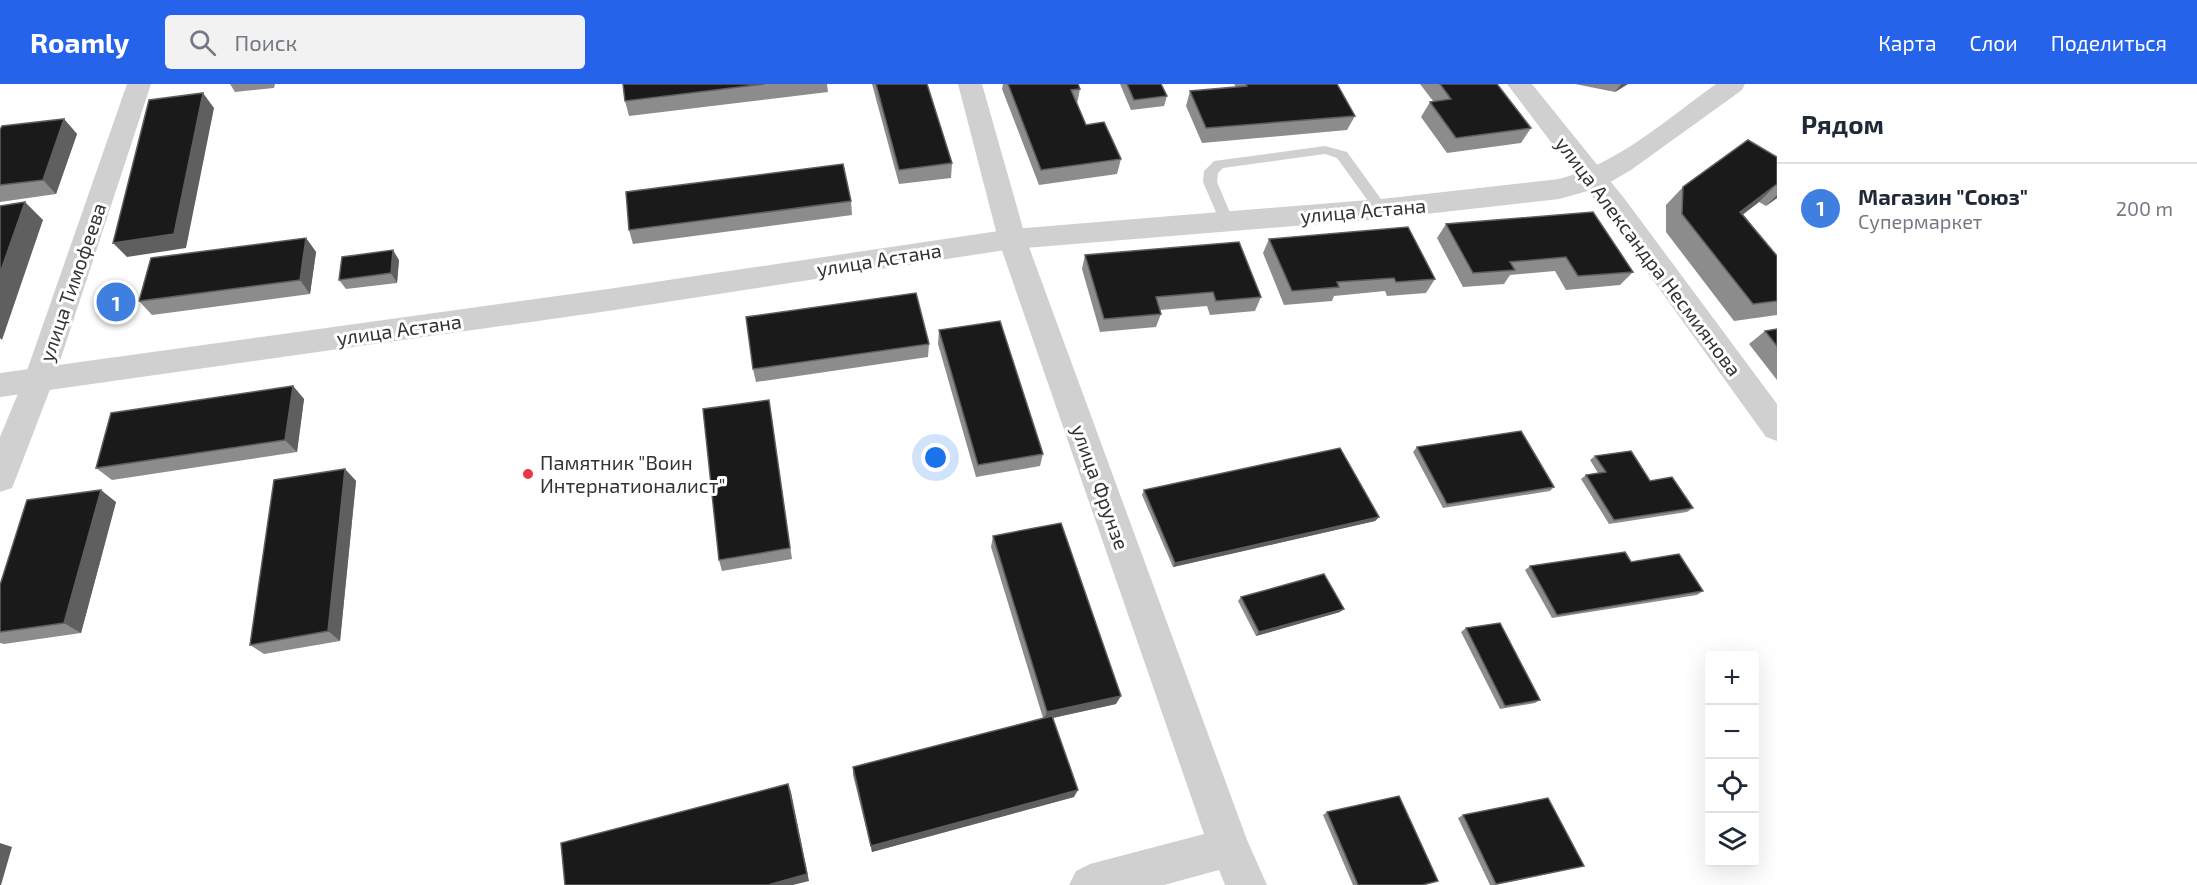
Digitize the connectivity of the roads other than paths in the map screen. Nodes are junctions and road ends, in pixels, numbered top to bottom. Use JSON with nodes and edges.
{"nodes":[{"id":1,"x":139,"y":84,"type":"edge"},
{"id":2,"x":970,"y":84,"type":"edge"},
{"id":3,"x":1519,"y":84,"type":"edge"},
{"id":4,"x":1733,"y":84,"type":"edge"},
{"id":5,"x":1592,"y":180,"type":"junction"},
{"id":6,"x":1381,"y":209,"type":"junction"},
{"id":7,"x":1227,"y":222,"type":"junction"},
{"id":8,"x":1012,"y":239,"type":"junction"},
{"id":9,"x":39,"y":379,"type":"junction"},
{"id":10,"x":0,"y":385,"type":"edge"},
{"id":11,"x":1777,"y":428,"type":"edge"},
{"id":12,"x":0,"y":478,"type":"edge"},
{"id":13,"x":1228,"y":847,"type":"junction"},
{"id":14,"x":1090,"y":885,"type":"edge"},
{"id":15,"x":1246,"y":885,"type":"edge"}],
"edges":[{"from":1,"to":9,"type":"street","name":"улица Тимофеева"},
{"from":2,"to":8,"type":"street","name":"улица Фрунзе"},
{"from":3,"to":5,"type":"street","name":"улица Александра Несмиянова"},
{"from":4,"to":5,"type":"street","name":"улица Астана"},
{"from":5,"to":6,"type":"street","name":"улица Астана"},
{"from":5,"to":11,"type":"street","name":"улица Александра Несмиянова"},
{"from":6,"to":7,"type":"street","name":"улица Астана"},
{"from":6,"to":7,"type":"lane"},
{"from":7,"to":8,"type":"street","name":"улица Астана"},
{"from":8,"to":9,"type":"street","name":"улица Астана"},
{"from":8,"to":13,"type":"street","name":"улица Фрунзе"},
{"from":9,"to":10,"type":"street","name":"улица Астана"},
{"from":9,"to":12,"type":"street","name":"улица Тимофеева"},
{"from":13,"to":14,"type":"street"},
{"from":13,"to":15,"type":"street","name":"улица Фрунзе"}]}
